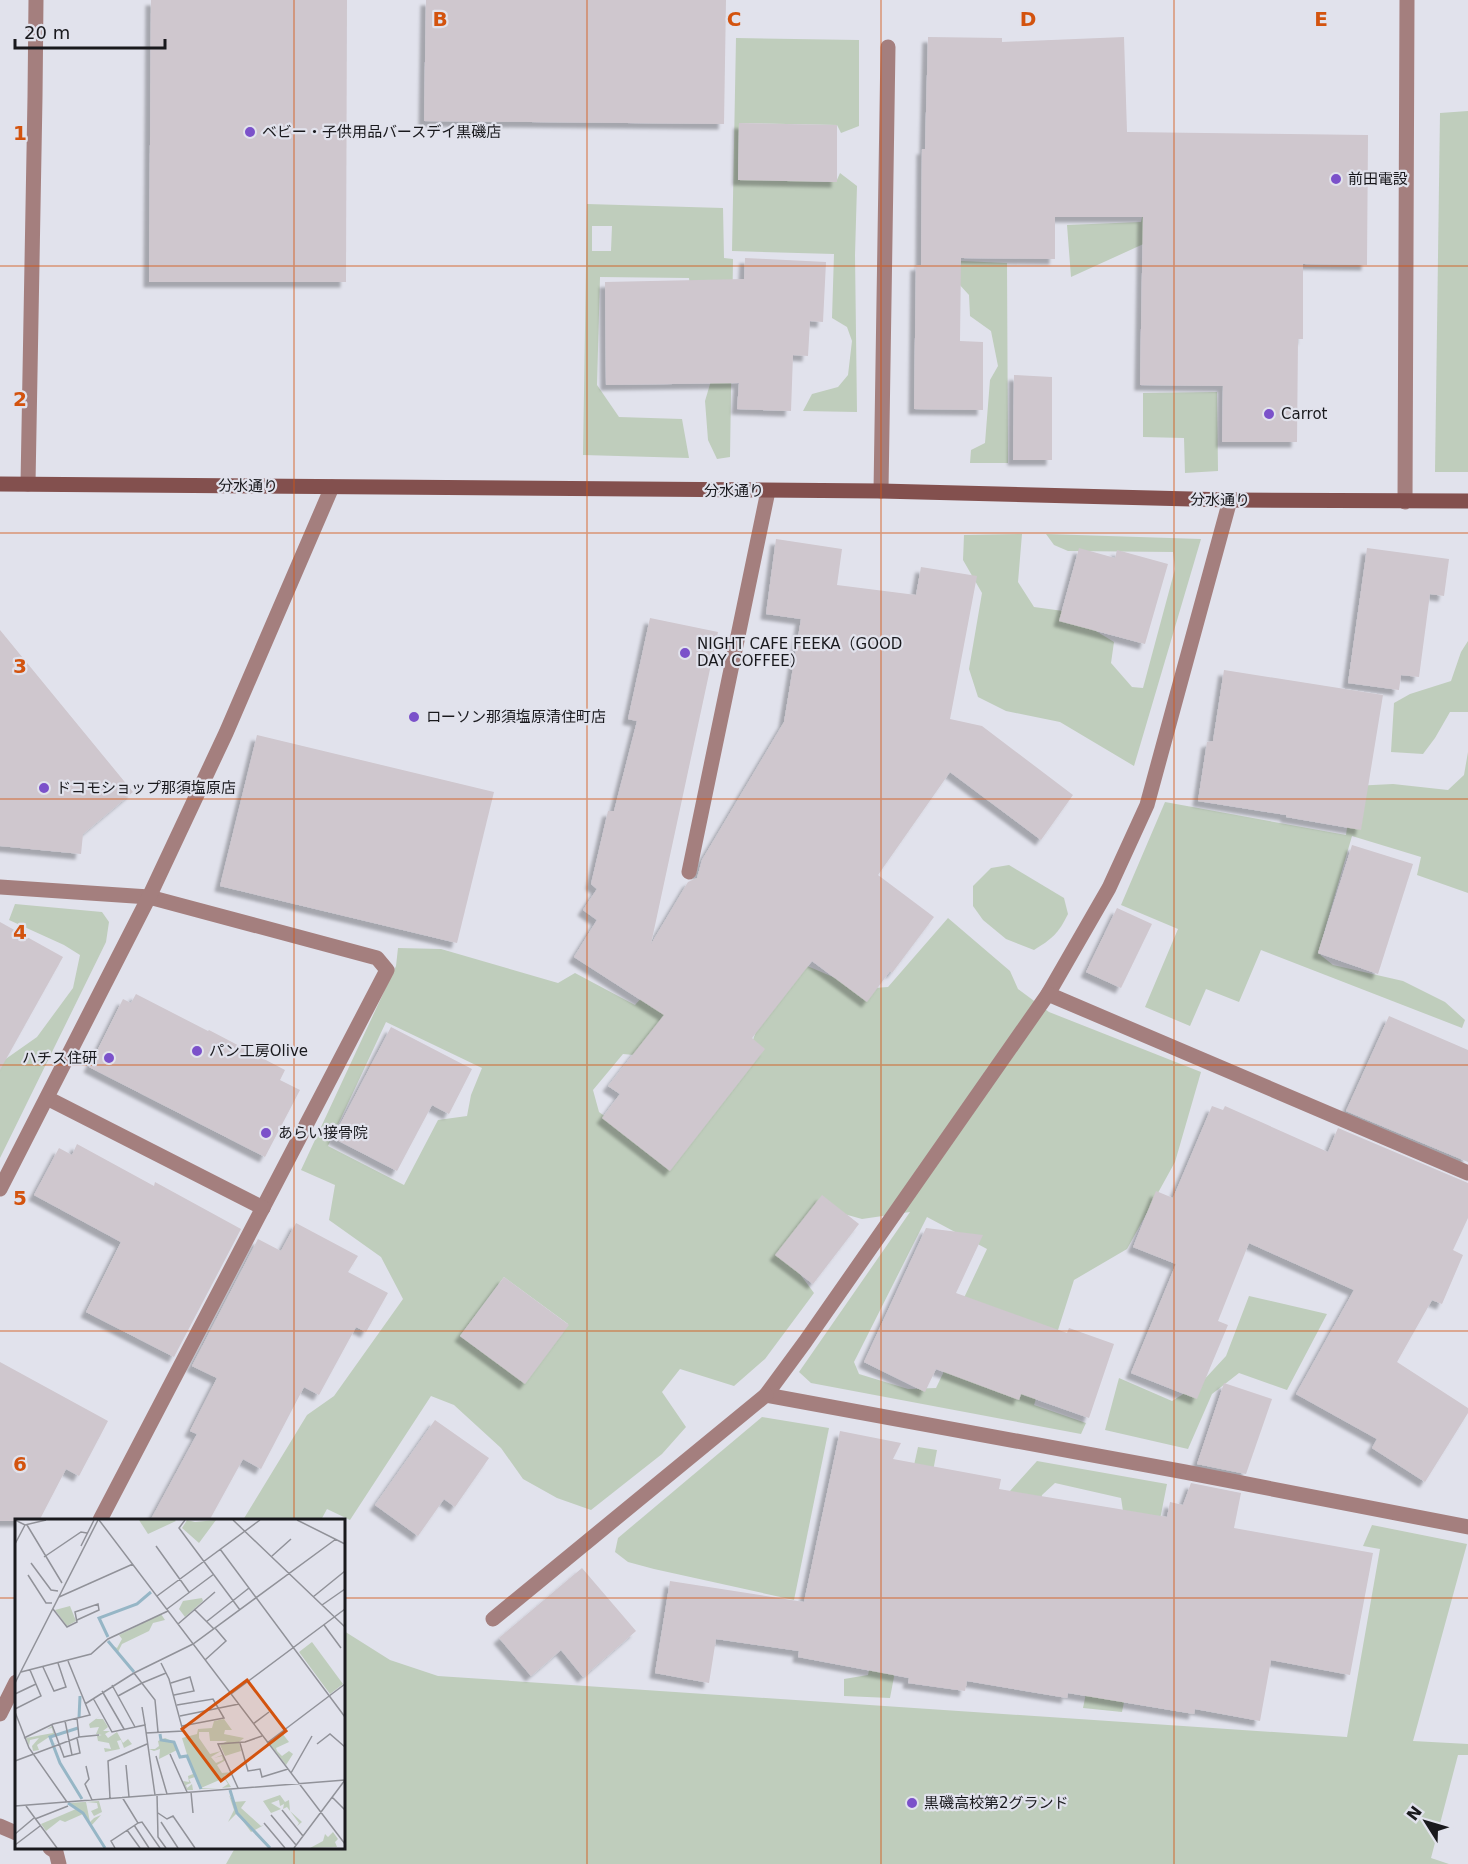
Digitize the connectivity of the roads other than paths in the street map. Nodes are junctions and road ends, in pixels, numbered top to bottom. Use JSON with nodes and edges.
{"nodes":[{"id":1,"x":36,"y":0,"type":"edge"},
{"id":2,"x":1407,"y":0,"type":"edge"},
{"id":3,"x":888,"y":47,"type":"dead end"},
{"id":4,"x":0,"y":484,"type":"edge"},
{"id":5,"x":28,"y":484,"type":"junction"},
{"id":6,"x":332,"y":487,"type":"junction"},
{"id":7,"x":768,"y":491,"type":"junction"},
{"id":8,"x":881,"y":492,"type":"junction"},
{"id":9,"x":1230,"y":500,"type":"junction"},
{"id":10,"x":1405,"y":501,"type":"junction"},
{"id":11,"x":1468,"y":501,"type":"edge"},
{"id":12,"x":689,"y":872,"type":"dead end"},
{"id":13,"x":0,"y":887,"type":"edge"},
{"id":14,"x":149,"y":897,"type":"junction"},
{"id":15,"x":1048,"y":994,"type":"junction"},
{"id":16,"x":47,"y":1098,"type":"junction"},
{"id":17,"x":1468,"y":1173,"type":"edge"},
{"id":18,"x":0,"y":1189,"type":"edge"},
{"id":19,"x":263,"y":1208,"type":"junction"},
{"id":20,"x":766,"y":1395,"type":"junction"},
{"id":21,"x":101,"y":1519,"type":"edge"},
{"id":22,"x":1468,"y":1527,"type":"edge"},
{"id":23,"x":493,"y":1619,"type":"dead end"},
{"id":24,"x":15,"y":1684,"type":"edge"},
{"id":25,"x":0,"y":1714,"type":"edge"},
{"id":26,"x":0,"y":1826,"type":"edge"},
{"id":27,"x":15,"y":1833,"type":"edge"},
{"id":28,"x":52,"y":1849,"type":"edge"},
{"id":29,"x":59,"y":1864,"type":"edge"}],
"edges":[{"from":1,"to":5,"type":"street"},
{"from":2,"to":10,"type":"street"},
{"from":3,"to":8,"type":"street"},
{"from":4,"to":5,"type":"street","name":"分水通り"},
{"from":5,"to":6,"type":"street","name":"分水通り"},
{"from":6,"to":7,"type":"street","name":"分水通り"},
{"from":6,"to":14,"type":"street"},
{"from":7,"to":8,"type":"street","name":"分水通り"},
{"from":7,"to":12,"type":"street"},
{"from":8,"to":9,"type":"street","name":"分水通り"},
{"from":9,"to":10,"type":"street","name":"分水通り"},
{"from":9,"to":15,"type":"street"},
{"from":10,"to":11,"type":"street","name":"分水通り"},
{"from":13,"to":14,"type":"street"},
{"from":14,"to":16,"type":"street"},
{"from":14,"to":19,"type":"street"},
{"from":15,"to":17,"type":"street"},
{"from":15,"to":20,"type":"street"},
{"from":16,"to":18,"type":"street"},
{"from":16,"to":19,"type":"street"},
{"from":19,"to":21,"type":"street"},
{"from":20,"to":22,"type":"street"},
{"from":20,"to":23,"type":"street"},
{"from":24,"to":25,"type":"street"},
{"from":26,"to":27,"type":"street"},
{"from":28,"to":29,"type":"street"}]}
